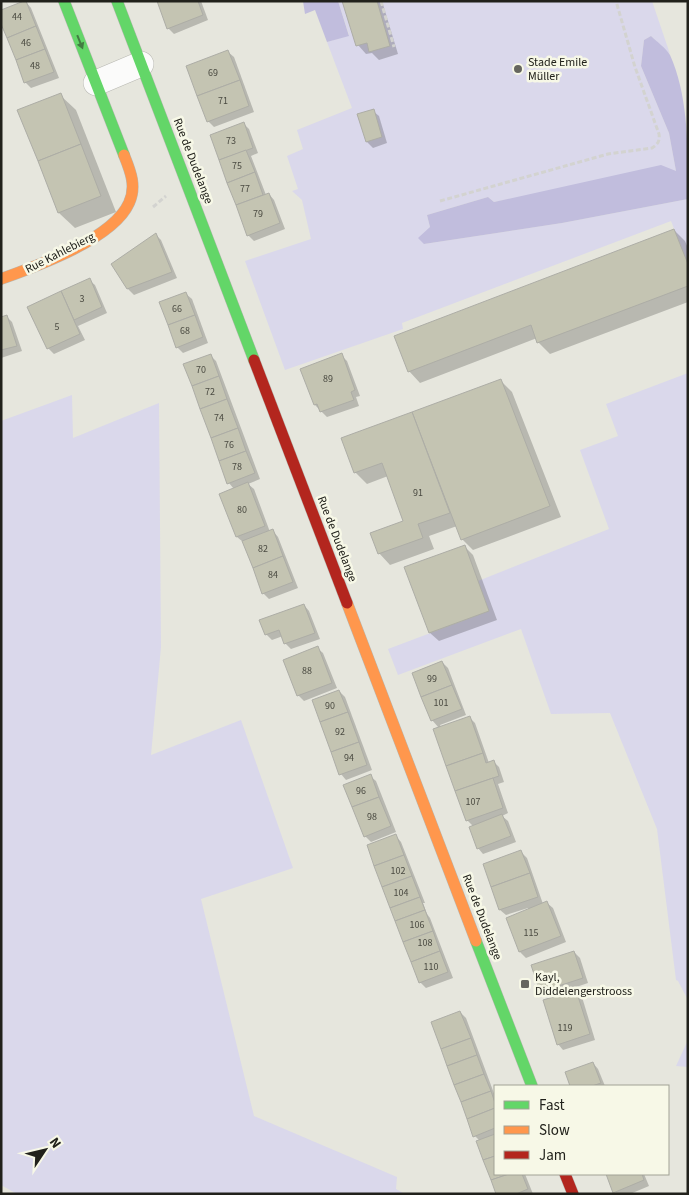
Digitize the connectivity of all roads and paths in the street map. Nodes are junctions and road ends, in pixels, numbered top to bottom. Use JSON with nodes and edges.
{"nodes":[{"id":1,"x":64,"y":1,"type":"edge"},
{"id":2,"x":117,"y":1,"type":"edge"},
{"id":3,"x":381,"y":1,"type":"edge"},
{"id":4,"x":616,"y":1,"type":"edge"},
{"id":5,"x":394,"y":47,"type":"dead end"},
{"id":6,"x":141,"y":64,"type":"junction"},
{"id":7,"x":96,"y":83,"type":"junction"},
{"id":8,"x":169,"y":194,"type":"dead end"},
{"id":9,"x":440,"y":201,"type":"dead end"},
{"id":10,"x":117,"y":221,"type":"junction"},
{"id":11,"x":1,"y":280,"type":"edge"},
{"id":12,"x":532,"y":1085,"type":"edge"},
{"id":13,"x":565,"y":1175,"type":"edge"},
{"id":14,"x":573,"y":1194,"type":"edge"}],
"edges":[{"from":1,"to":7,"type":"main road","one_way":true},
{"from":2,"to":6,"type":"main road","name":"Rue de Dudelange"},
{"from":3,"to":5,"type":"path"},
{"from":4,"to":9,"type":"path"},
{"from":6,"to":7,"type":"street"},
{"from":6,"to":12,"type":"main road","name":"Rue de Dudelange"},
{"from":7,"to":10,"type":"main road"},
{"from":8,"to":10,"type":"path"},
{"from":10,"to":11,"type":"main road","name":"Rue Kahlebierg"},
{"from":13,"to":14,"type":"main road"}]}
